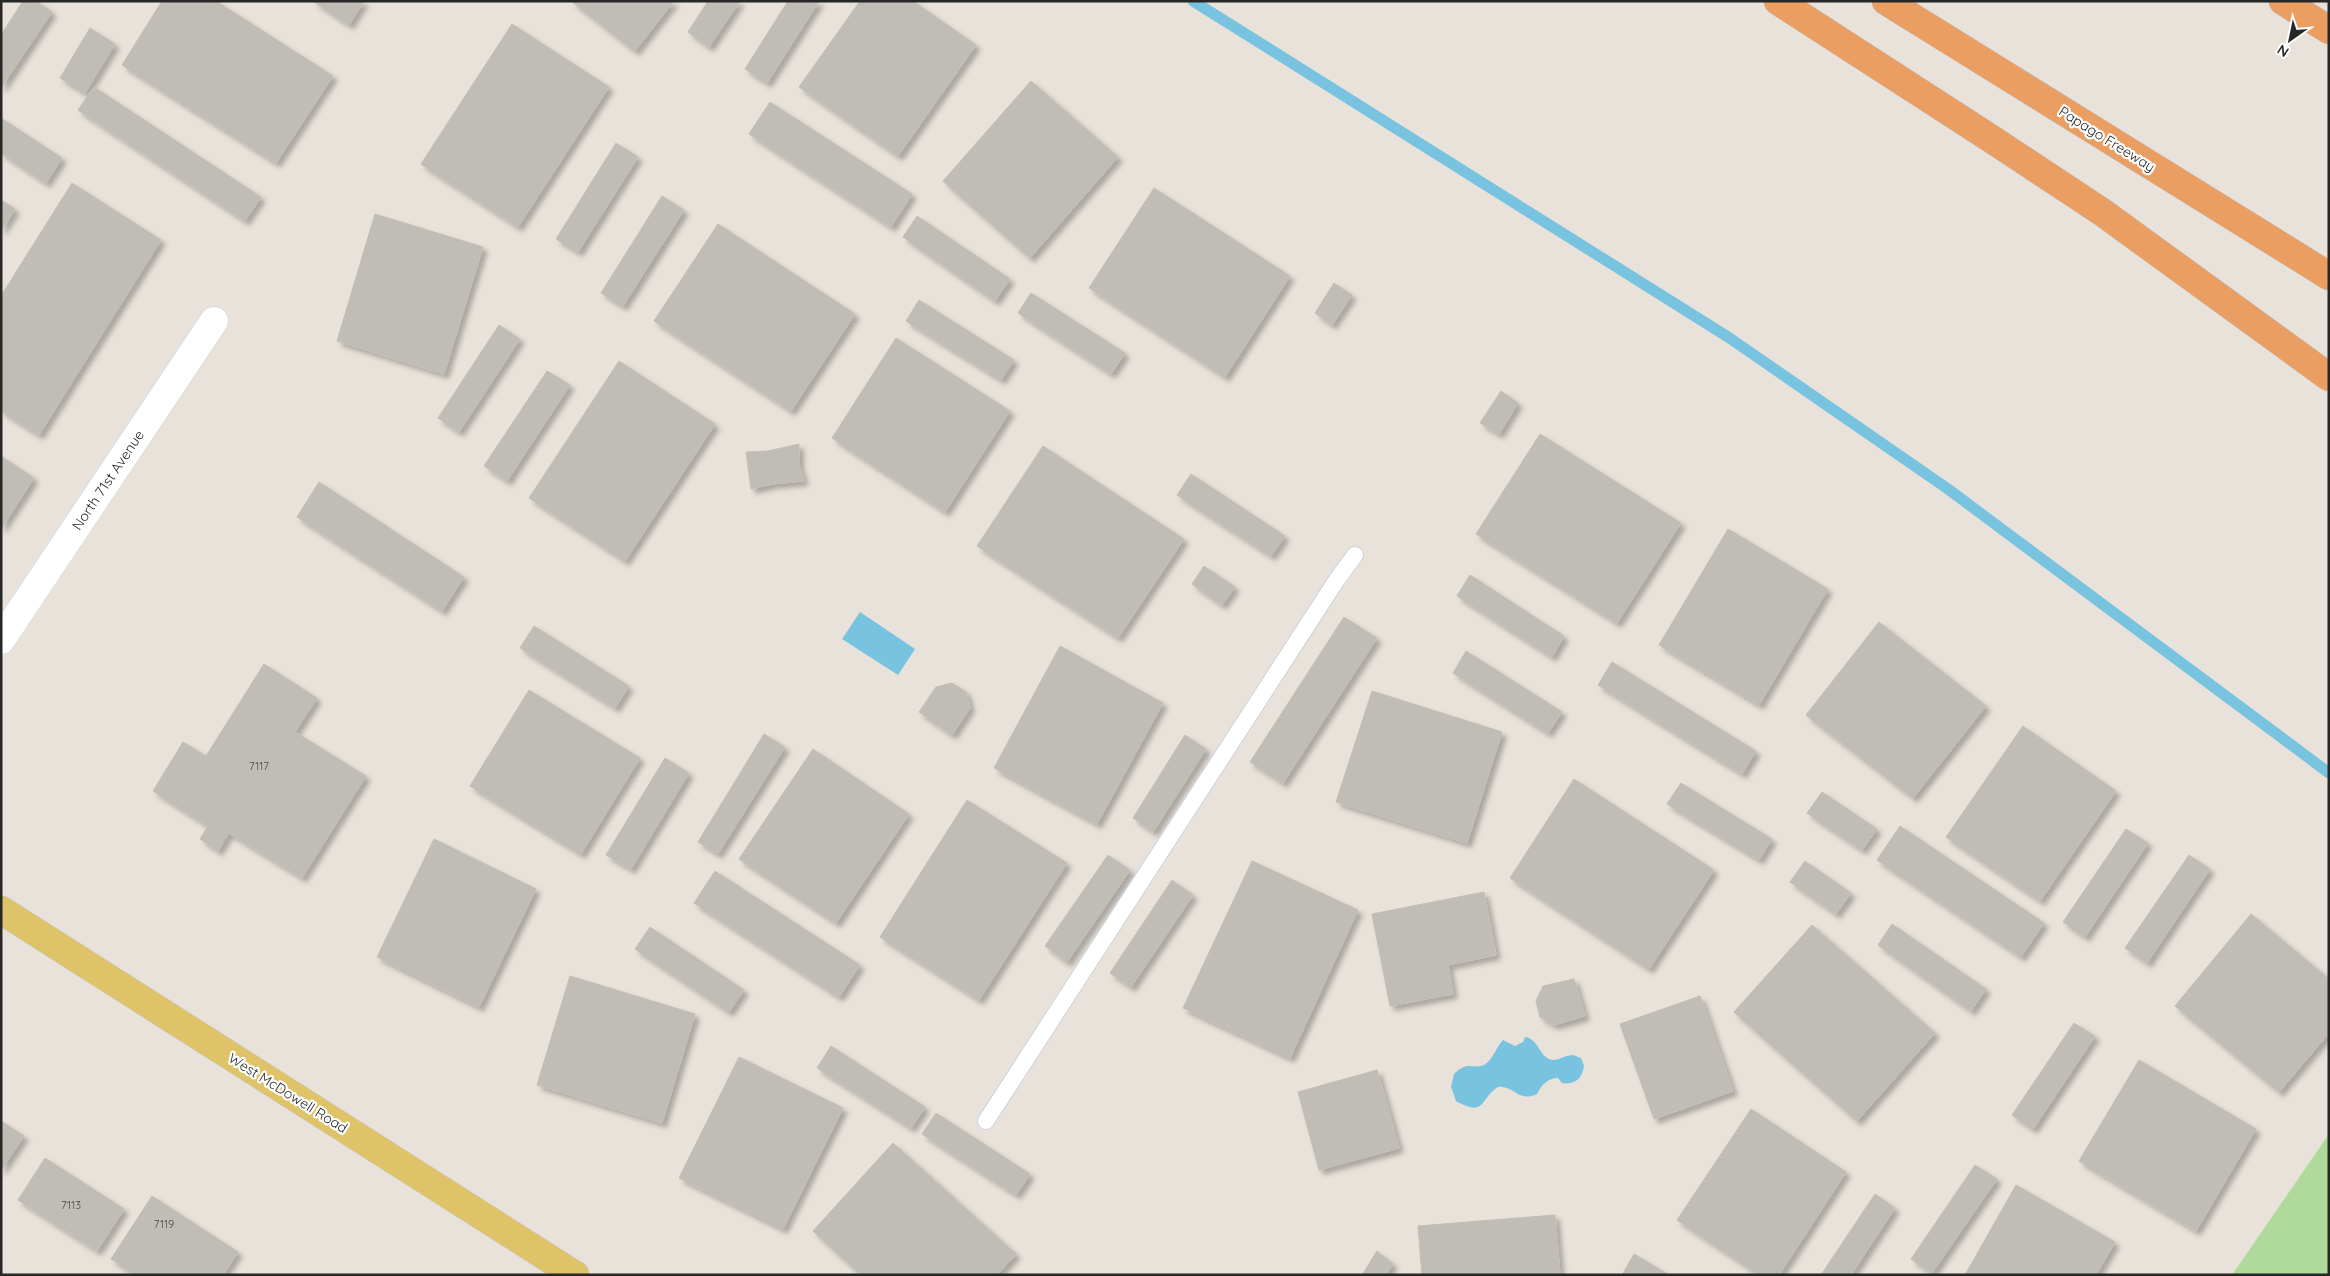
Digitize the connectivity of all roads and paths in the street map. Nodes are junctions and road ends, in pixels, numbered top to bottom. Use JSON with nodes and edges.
{"nodes":[{"id":1,"x":1778,"y":1,"type":"edge"},
{"id":2,"x":1886,"y":1,"type":"edge"},
{"id":3,"x":2283,"y":1,"type":"edge"},
{"id":4,"x":2329,"y":30,"type":"edge"},
{"id":5,"x":2329,"y":276,"type":"edge"},
{"id":6,"x":214,"y":321,"type":"dead end"},
{"id":7,"x":2329,"y":377,"type":"edge"},
{"id":8,"x":1355,"y":555,"type":"dead end"},
{"id":9,"x":1,"y":640,"type":"edge"},
{"id":10,"x":1,"y":910,"type":"edge"},
{"id":11,"x":986,"y":1121,"type":"dead end"},
{"id":12,"x":575,"y":1275,"type":"edge"}],
"edges":[{"from":1,"to":7,"type":"highway"},
{"from":2,"to":5,"type":"highway","name":"Papago Freeway"},
{"from":3,"to":4,"type":"highway"},
{"from":6,"to":9,"type":"street","name":"North 71st Avenue"},
{"from":8,"to":11,"type":"lane"},
{"from":10,"to":12,"type":"main road","name":"West McDowell Road"}]}
